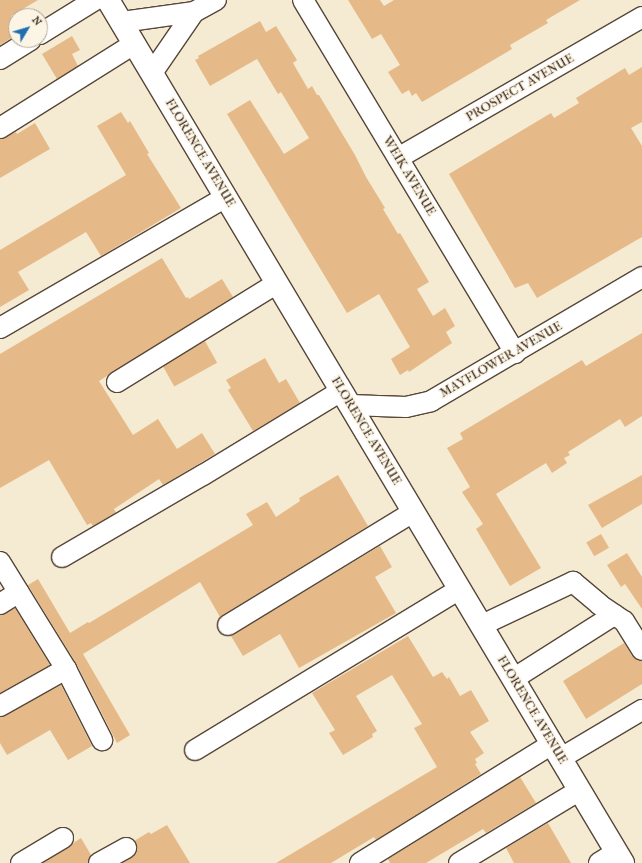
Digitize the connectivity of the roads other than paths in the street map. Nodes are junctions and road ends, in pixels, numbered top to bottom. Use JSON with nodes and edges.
{"nodes":[{"id":1,"x":95,"y":0,"type":"edge"},
{"id":2,"x":108,"y":0,"type":"edge"},
{"id":3,"x":216,"y":0,"type":"edge"},
{"id":4,"x":303,"y":0,"type":"edge"},
{"id":5,"x":194,"y":12,"type":"junction"},
{"id":6,"x":642,"y":17,"type":"edge"},
{"id":7,"x":122,"y":22,"type":"junction"},
{"id":8,"x":48,"y":29,"type":"edge"},
{"id":9,"x":134,"y":44,"type":"junction"},
{"id":10,"x":17,"y":48,"type":"edge"},
{"id":11,"x":0,"y":59,"type":"edge"},
{"id":12,"x":152,"y":73,"type":"junction"},
{"id":13,"x":0,"y":128,"type":"edge"},
{"id":14,"x":398,"y":158,"type":"junction"},
{"id":15,"x":226,"y":197,"type":"junction"},
{"id":16,"x":642,"y":277,"type":"edge"},
{"id":17,"x":277,"y":283,"type":"junction"},
{"id":18,"x":0,"y":328,"type":"edge"},
{"id":19,"x":514,"y":353,"type":"junction"},
{"id":20,"x":117,"y":382,"type":"dead end"},
{"id":21,"x":345,"y":398,"type":"junction"},
{"id":22,"x":414,"y":512,"type":"junction"},
{"id":23,"x":62,"y":558,"type":"dead end"},
{"id":24,"x":0,"y":562,"type":"edge"},
{"id":25,"x":460,"y":589,"type":"junction"},
{"id":26,"x":19,"y":592,"type":"junction"},
{"id":27,"x":0,"y":604,"type":"edge"},
{"id":28,"x":614,"y":615,"type":"junction"},
{"id":29,"x":228,"y":625,"type":"dead end"},
{"id":30,"x":482,"y":625,"type":"junction"},
{"id":31,"x":642,"y":650,"type":"edge"},
{"id":32,"x":66,"y":669,"type":"junction"},
{"id":33,"x":513,"y":679,"type":"junction"},
{"id":34,"x":0,"y":706,"type":"edge"},
{"id":35,"x":642,"y":710,"type":"edge"},
{"id":36,"x":102,"y":740,"type":"dead end"},
{"id":37,"x":195,"y":750,"type":"dead end"},
{"id":38,"x":556,"y":751,"type":"junction"},
{"id":39,"x":580,"y":790,"type":"junction"},
{"id":40,"x":63,"y":838,"type":"dead end"},
{"id":41,"x":126,"y":848,"type":"dead end"},
{"id":42,"x":613,"y":859,"type":"edge"},
{"id":43,"x":21,"y":863,"type":"edge"},
{"id":44,"x":99,"y":863,"type":"edge"},
{"id":45,"x":360,"y":863,"type":"edge"},
{"id":46,"x":459,"y":863,"type":"edge"}],
"edges":[{"from":1,"to":8,"type":"street"},
{"from":2,"to":7,"type":"main road","name":"FLORENCE AVENUE"},
{"from":3,"to":5,"type":"street"},
{"from":4,"to":14,"type":"street","name":"WEIK AVENUE"},
{"from":5,"to":7,"type":"street"},
{"from":5,"to":12,"type":"street"},
{"from":6,"to":14,"type":"street","name":"PROSPECT AVENUE"},
{"from":7,"to":9,"type":"main road","name":"FLORENCE AVENUE"},
{"from":9,"to":12,"type":"main road","name":"FLORENCE AVENUE"},
{"from":9,"to":13,"type":"street"},
{"from":10,"to":11,"type":"street"},
{"from":12,"to":15,"type":"main road","name":"FLORENCE AVENUE"},
{"from":14,"to":19,"type":"street","name":"WEIK AVENUE"},
{"from":15,"to":17,"type":"main road","name":"FLORENCE AVENUE"},
{"from":15,"to":18,"type":"street"},
{"from":16,"to":19,"type":"street","name":"MAYFLOWER AVENUE"},
{"from":17,"to":20,"type":"street"},
{"from":17,"to":21,"type":"main road","name":"FLORENCE AVENUE"},
{"from":19,"to":21,"type":"street","name":"MAYFLOWER AVENUE"},
{"from":21,"to":22,"type":"main road","name":"FLORENCE AVENUE"},
{"from":21,"to":23,"type":"street"},
{"from":22,"to":25,"type":"main road","name":"FLORENCE AVENUE"},
{"from":22,"to":29,"type":"street"},
{"from":24,"to":26,"type":"street"},
{"from":25,"to":30,"type":"main road","name":"FLORENCE AVENUE"},
{"from":25,"to":37,"type":"street"},
{"from":26,"to":27,"type":"street"},
{"from":26,"to":32,"type":"street"},
{"from":28,"to":30,"type":"street"},
{"from":28,"to":31,"type":"street"},
{"from":28,"to":33,"type":"street"},
{"from":30,"to":33,"type":"main road","name":"FLORENCE AVENUE"},
{"from":32,"to":34,"type":"street"},
{"from":32,"to":36,"type":"street"},
{"from":33,"to":38,"type":"main road","name":"FLORENCE AVENUE"},
{"from":35,"to":38,"type":"street"},
{"from":38,"to":39,"type":"main road","name":"FLORENCE AVENUE"},
{"from":38,"to":45,"type":"street"},
{"from":39,"to":42,"type":"main road","name":"FLORENCE AVENUE"},
{"from":39,"to":46,"type":"street"},
{"from":40,"to":43,"type":"street"},
{"from":41,"to":44,"type":"street"}]}
